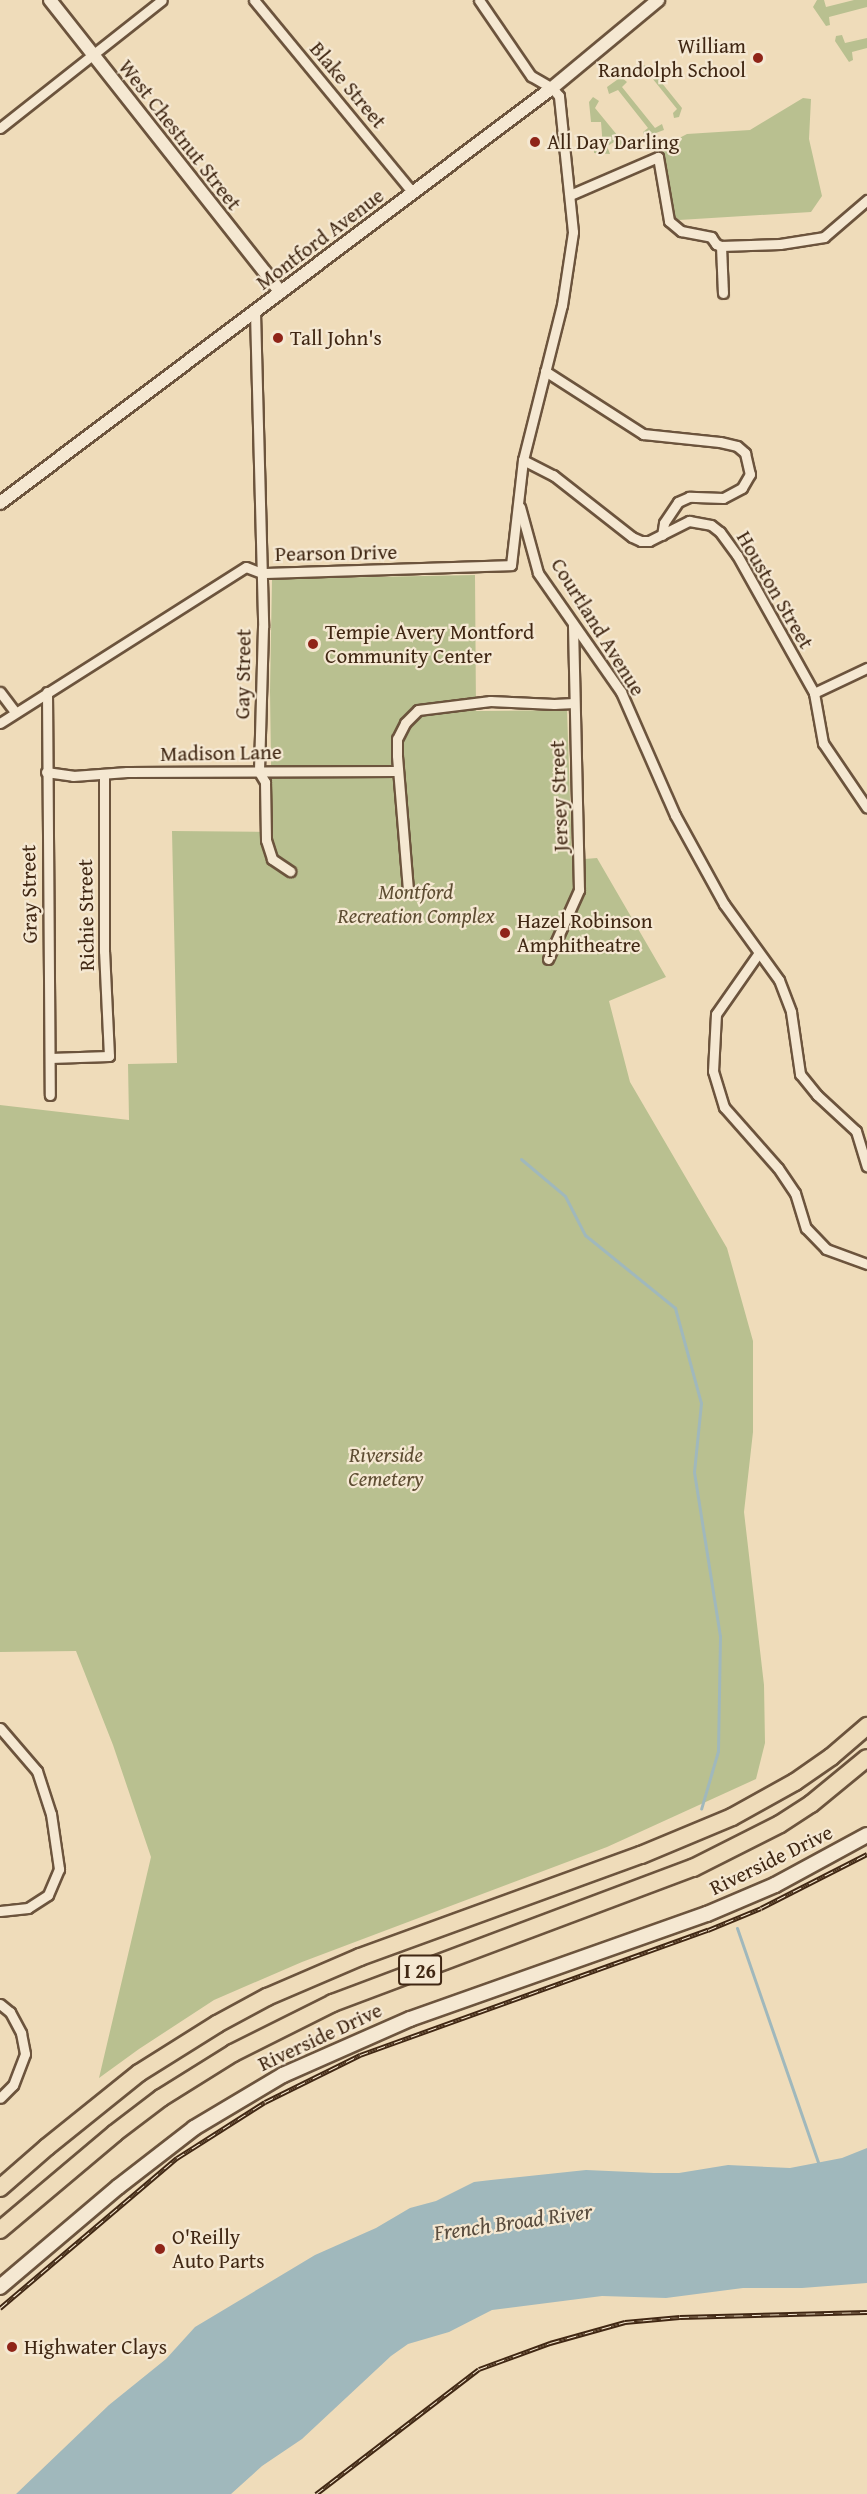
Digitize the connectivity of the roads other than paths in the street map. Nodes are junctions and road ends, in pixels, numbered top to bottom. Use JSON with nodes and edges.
{"nodes":[{"id":1,"x":50,"y":0,"type":"edge"},
{"id":2,"x":162,"y":0,"type":"edge"},
{"id":3,"x":254,"y":0,"type":"edge"},
{"id":4,"x":479,"y":0,"type":"edge"},
{"id":5,"x":658,"y":0,"type":"edge"},
{"id":6,"x":92,"y":54,"type":"junction"},
{"id":7,"x":552,"y":88,"type":"junction"},
{"id":8,"x":0,"y":128,"type":"edge"},
{"id":9,"x":413,"y":193,"type":"junction"},
{"id":10,"x":570,"y":195,"type":"junction"},
{"id":11,"x":867,"y":200,"type":"edge"},
{"id":12,"x":721,"y":246,"type":"junction"},
{"id":13,"x":281,"y":292,"type":"junction"},
{"id":14,"x":723,"y":293,"type":"dead end"},
{"id":15,"x":255,"y":312,"type":"junction"},
{"id":16,"x":545,"y":371,"type":"junction"},
{"id":17,"x":523,"y":459,"type":"junction"},
{"id":18,"x":518,"y":501,"type":"junction"},
{"id":19,"x":0,"y":503,"type":"edge"},
{"id":20,"x":662,"y":535,"type":"junction"},
{"id":21,"x":261,"y":573,"type":"junction"},
{"id":22,"x":573,"y":624,"type":"junction"},
{"id":23,"x":867,"y":668,"type":"edge"},
{"id":24,"x":0,"y":692,"type":"edge"},
{"id":25,"x":47,"y":692,"type":"junction"},
{"id":26,"x":814,"y":693,"type":"junction"},
{"id":27,"x":574,"y":703,"type":"junction"},
{"id":28,"x":15,"y":712,"type":"junction"},
{"id":29,"x":0,"y":723,"type":"edge"},
{"id":30,"x":398,"y":771,"type":"junction"},
{"id":31,"x":46,"y":772,"type":"junction"},
{"id":32,"x":259,"y":772,"type":"junction"},
{"id":33,"x":104,"y":774,"type":"junction"},
{"id":34,"x":867,"y":808,"type":"edge"},
{"id":35,"x":290,"y":871,"type":"dead end"},
{"id":36,"x":408,"y":890,"type":"dead end"},
{"id":37,"x":758,"y":954,"type":"junction"},
{"id":38,"x":548,"y":959,"type":"dead end"},
{"id":39,"x":50,"y":1058,"type":"junction"},
{"id":40,"x":50,"y":1095,"type":"dead end"},
{"id":41,"x":867,"y":1166,"type":"edge"},
{"id":42,"x":867,"y":1264,"type":"edge"},
{"id":43,"x":867,"y":1726,"type":"edge"},
{"id":44,"x":0,"y":1728,"type":"edge"},
{"id":45,"x":867,"y":1758,"type":"edge"},
{"id":46,"x":867,"y":1835,"type":"edge"},
{"id":47,"x":0,"y":1911,"type":"edge"},
{"id":48,"x":0,"y":2004,"type":"edge"},
{"id":49,"x":0,"y":2098,"type":"edge"},
{"id":50,"x":0,"y":2188,"type":"edge"},
{"id":51,"x":0,"y":2230,"type":"edge"},
{"id":52,"x":0,"y":2287,"type":"edge"}],
"edges":[{"from":1,"to":6,"type":"street","name":"West Chestnut Street"},
{"from":2,"to":6,"type":"street"},
{"from":3,"to":9,"type":"street","name":"Blake Street"},
{"from":4,"to":7,"type":"street"},
{"from":5,"to":7,"type":"street","name":"Montford Avenue"},
{"from":6,"to":8,"type":"street"},
{"from":6,"to":13,"type":"street","name":"West Chestnut Street"},
{"from":7,"to":9,"type":"street","name":"Montford Avenue"},
{"from":7,"to":10,"type":"street","name":"Courtland Avenue"},
{"from":9,"to":13,"type":"street","name":"Montford Avenue"},
{"from":10,"to":12,"type":"street"},
{"from":10,"to":16,"type":"street","name":"Courtland Avenue"},
{"from":11,"to":12,"type":"street"},
{"from":12,"to":14,"type":"street"},
{"from":13,"to":15,"type":"street","name":"Montford Avenue"},
{"from":15,"to":19,"type":"street","name":"Montford Avenue"},
{"from":15,"to":21,"type":"street"},
{"from":16,"to":17,"type":"street","name":"Courtland Avenue"},
{"from":16,"to":20,"type":"street"},
{"from":17,"to":18,"type":"street","name":"Courtland Avenue"},
{"from":17,"to":20,"type":"street","name":"Houston Street"},
{"from":18,"to":21,"type":"street","name":"Pearson Drive"},
{"from":18,"to":22,"type":"street","name":"Courtland Avenue"},
{"from":20,"to":26,"type":"street","name":"Houston Street"},
{"from":21,"to":25,"type":"street","name":"Pearson Drive"},
{"from":21,"to":32,"type":"street","name":"Gay Street"},
{"from":22,"to":27,"type":"street","name":"Jersey Street"},
{"from":22,"to":37,"type":"street","name":"Courtland Avenue"},
{"from":23,"to":26,"type":"street"},
{"from":24,"to":28,"type":"street"},
{"from":25,"to":28,"type":"street","name":"Pearson Drive"},
{"from":25,"to":31,"type":"street","name":"Gray Street"},
{"from":26,"to":34,"type":"street","name":"Houston Street"},
{"from":27,"to":30,"type":"street"},
{"from":27,"to":38,"type":"street","name":"Jersey Street"},
{"from":28,"to":29,"type":"street","name":"Pearson Drive"},
{"from":30,"to":32,"type":"street","name":"Madison Lane"},
{"from":30,"to":36,"type":"street"},
{"from":31,"to":33,"type":"street","name":"Madison Lane"},
{"from":31,"to":39,"type":"street","name":"Gray Street"},
{"from":32,"to":33,"type":"street","name":"Madison Lane"},
{"from":32,"to":35,"type":"street","name":"Gay Street"},
{"from":33,"to":39,"type":"street","name":"Richie Street"},
{"from":37,"to":41,"type":"street","name":"Courtland Avenue"},
{"from":37,"to":42,"type":"street"},
{"from":39,"to":40,"type":"street","name":"Gray Street"},
{"from":43,"to":50,"type":"highway","number":"I 26"},
{"from":44,"to":47,"type":"street"},
{"from":45,"to":51,"type":"highway","number":"I 26"},
{"from":46,"to":52,"type":"main road","name":"Riverside Drive"},
{"from":48,"to":49,"type":"street"}]}
